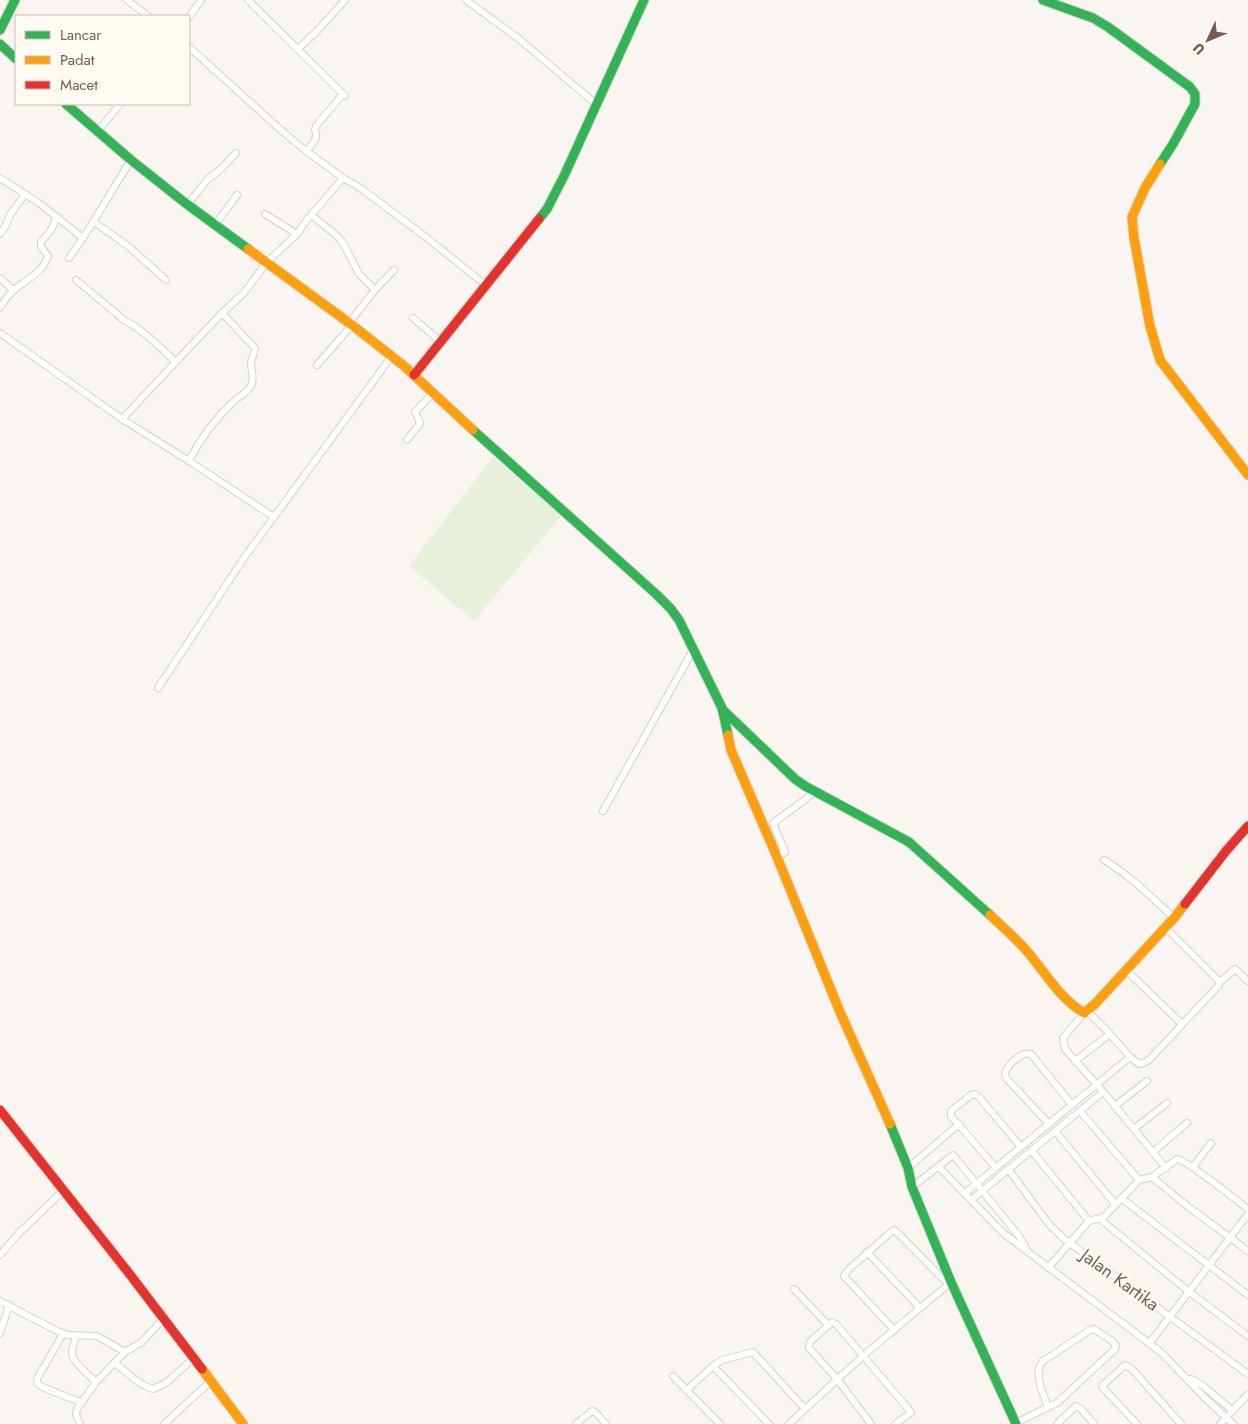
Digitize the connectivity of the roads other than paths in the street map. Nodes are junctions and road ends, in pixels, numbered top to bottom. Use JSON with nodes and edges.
{"nodes":[{"id":1,"x":15,"y":0,"type":"edge"},
{"id":2,"x":127,"y":0,"type":"edge"},
{"id":3,"x":201,"y":0,"type":"edge"},
{"id":4,"x":248,"y":0,"type":"edge"},
{"id":5,"x":345,"y":0,"type":"edge"},
{"id":6,"x":466,"y":0,"type":"edge"},
{"id":7,"x":644,"y":0,"type":"edge"},
{"id":8,"x":1043,"y":0,"type":"edge"},
{"id":9,"x":147,"y":15,"type":"edge"},
{"id":10,"x":190,"y":16,"type":"edge"},
{"id":11,"x":0,"y":30,"type":"edge"},
{"id":12,"x":0,"y":44,"type":"edge"},
{"id":13,"x":190,"y":48,"type":"edge"},
{"id":14,"x":298,"y":49,"type":"junction"},
{"id":15,"x":15,"y":59,"type":"edge"},
{"id":16,"x":596,"y":104,"type":"junction"},
{"id":17,"x":67,"y":105,"type":"edge"},
{"id":18,"x":119,"y":105,"type":"edge"},
{"id":19,"x":98,"y":131,"type":"junction"},
{"id":20,"x":306,"y":152,"type":"junction"},
{"id":21,"x":236,"y":153,"type":"dead end"},
{"id":22,"x":131,"y":160,"type":"junction"},
{"id":23,"x":0,"y":178,"type":"edge"},
{"id":24,"x":343,"y":178,"type":"junction"},
{"id":25,"x":25,"y":194,"type":"junction"},
{"id":26,"x":237,"y":195,"type":"dead end"},
{"id":27,"x":188,"y":204,"type":"junction"},
{"id":28,"x":265,"y":214,"type":"dead end"},
{"id":29,"x":311,"y":215,"type":"junction"},
{"id":30,"x":57,"y":217,"type":"junction"},
{"id":31,"x":94,"y":222,"type":"junction"},
{"id":32,"x":215,"y":225,"type":"junction"},
{"id":33,"x":0,"y":234,"type":"edge"},
{"id":34,"x":297,"y":234,"type":"junction"},
{"id":35,"x":83,"y":238,"type":"junction"},
{"id":36,"x":69,"y":258,"type":"dead end"},
{"id":37,"x":266,"y":263,"type":"junction"},
{"id":38,"x":394,"y":270,"type":"dead end"},
{"id":39,"x":0,"y":278,"type":"edge"},
{"id":40,"x":76,"y":280,"type":"dead end"},
{"id":41,"x":166,"y":280,"type":"dead end"},
{"id":42,"x":487,"y":286,"type":"junction"},
{"id":43,"x":13,"y":290,"type":"junction"},
{"id":44,"x":375,"y":290,"type":"junction"},
{"id":45,"x":0,"y":307,"type":"edge"},
{"id":46,"x":222,"y":313,"type":"junction"},
{"id":47,"x":413,"y":318,"type":"dead end"},
{"id":48,"x":351,"y":324,"type":"junction"},
{"id":49,"x":0,"y":333,"type":"edge"},
{"id":50,"x":441,"y":342,"type":"junction"},
{"id":51,"x":391,"y":357,"type":"junction"},
{"id":52,"x":176,"y":362,"type":"junction"},
{"id":53,"x":317,"y":365,"type":"dead end"},
{"id":54,"x":417,"y":378,"type":"junction"},
{"id":55,"x":431,"y":392,"type":"junction"},
{"id":56,"x":122,"y":419,"type":"junction"},
{"id":57,"x":407,"y":440,"type":"dead end"},
{"id":58,"x":189,"y":461,"type":"junction"},
{"id":59,"x":1248,"y":474,"type":"edge"},
{"id":60,"x":274,"y":518,"type":"junction"},
{"id":61,"x":693,"y":650,"type":"junction"},
{"id":62,"x":158,"y":688,"type":"dead end"},
{"id":63,"x":722,"y":708,"type":"junction"},
{"id":64,"x":815,"y":791,"type":"junction"},
{"id":65,"x":603,"y":811,"type":"dead end"},
{"id":66,"x":1247,"y":830,"type":"edge"},
{"id":67,"x":777,"y":857,"type":"junction"},
{"id":68,"x":1104,"y":860,"type":"dead end"},
{"id":69,"x":1174,"y":918,"type":"junction"},
{"id":70,"x":1165,"y":927,"type":"junction"},
{"id":71,"x":1126,"y":970,"type":"junction"},
{"id":72,"x":1220,"y":982,"type":"junction"},
{"id":73,"x":1248,"y":982,"type":"edge"},
{"id":74,"x":1085,"y":1012,"type":"junction"},
{"id":75,"x":1182,"y":1024,"type":"junction"},
{"id":76,"x":1110,"y":1034,"type":"junction"},
{"id":77,"x":1130,"y":1057,"type":"junction"},
{"id":78,"x":1075,"y":1061,"type":"junction"},
{"id":79,"x":1147,"y":1081,"type":"dead end"},
{"id":80,"x":1097,"y":1084,"type":"junction"},
{"id":81,"x":1103,"y":1092,"type":"junction"},
{"id":82,"x":1167,"y":1102,"type":"dead end"},
{"id":83,"x":1072,"y":1105,"type":"junction"},
{"id":84,"x":1115,"y":1106,"type":"junction"},
{"id":85,"x":0,"y":1110,"type":"edge"},
{"id":86,"x":1080,"y":1111,"type":"junction"},
{"id":87,"x":1187,"y":1123,"type":"dead end"},
{"id":88,"x":959,"y":1124,"type":"junction"},
{"id":89,"x":1049,"y":1124,"type":"junction"},
{"id":90,"x":1134,"y":1129,"type":"junction"},
{"id":91,"x":1055,"y":1131,"type":"junction"},
{"id":92,"x":1211,"y":1143,"type":"dead end"},
{"id":93,"x":1021,"y":1147,"type":"junction"},
{"id":94,"x":1031,"y":1150,"type":"junction"},
{"id":95,"x":1153,"y":1152,"type":"junction"},
{"id":96,"x":939,"y":1167,"type":"junction"},
{"id":97,"x":1193,"y":1167,"type":"junction"},
{"id":98,"x":908,"y":1168,"type":"junction"},
{"id":99,"x":996,"y":1168,"type":"junction"},
{"id":100,"x":1166,"y":1168,"type":"junction"},
{"id":101,"x":1008,"y":1169,"type":"junction"},
{"id":102,"x":1152,"y":1177,"type":"junction"},
{"id":103,"x":1139,"y":1180,"type":"junction"},
{"id":104,"x":976,"y":1184,"type":"junction"},
{"id":105,"x":912,"y":1187,"type":"junction"},
{"id":106,"x":64,"y":1190,"type":"junction"},
{"id":107,"x":982,"y":1191,"type":"junction"},
{"id":108,"x":965,"y":1193,"type":"junction"},
{"id":109,"x":1121,"y":1198,"type":"junction"},
{"id":110,"x":971,"y":1200,"type":"junction"},
{"id":111,"x":1115,"y":1204,"type":"junction"},
{"id":112,"x":1248,"y":1209,"type":"edge"},
{"id":113,"x":1248,"y":1214,"type":"edge"},
{"id":114,"x":1100,"y":1219,"type":"junction"},
{"id":115,"x":1089,"y":1221,"type":"junction"},
{"id":116,"x":1229,"y":1238,"type":"junction"},
{"id":117,"x":1070,"y":1244,"type":"junction"},
{"id":118,"x":1026,"y":1250,"type":"junction"},
{"id":119,"x":867,"y":1252,"type":"junction"},
{"id":120,"x":1248,"y":1252,"type":"edge"},
{"id":121,"x":0,"y":1255,"type":"edge"},
{"id":122,"x":1209,"y":1266,"type":"junction"},
{"id":123,"x":1048,"y":1268,"type":"junction"},
{"id":124,"x":950,"y":1283,"type":"junction"},
{"id":125,"x":794,"y":1289,"type":"dead end"},
{"id":126,"x":1188,"y":1291,"type":"junction"},
{"id":127,"x":1248,"y":1295,"type":"edge"},
{"id":128,"x":0,"y":1301,"type":"edge"},
{"id":129,"x":9,"y":1306,"type":"junction"},
{"id":130,"x":920,"y":1308,"type":"junction"},
{"id":131,"x":1169,"y":1316,"type":"junction"},
{"id":132,"x":164,"y":1318,"type":"junction"},
{"id":133,"x":828,"y":1324,"type":"junction"},
{"id":134,"x":894,"y":1330,"type":"junction"},
{"id":135,"x":0,"y":1334,"type":"edge"},
{"id":136,"x":63,"y":1334,"type":"junction"},
{"id":137,"x":76,"y":1336,"type":"junction"},
{"id":138,"x":1248,"y":1336,"type":"edge"},
{"id":139,"x":1149,"y":1344,"type":"junction"},
{"id":140,"x":125,"y":1352,"type":"junction"},
{"id":141,"x":864,"y":1355,"type":"junction"},
{"id":142,"x":194,"y":1358,"type":"junction"},
{"id":143,"x":115,"y":1362,"type":"junction"},
{"id":144,"x":713,"y":1366,"type":"junction"},
{"id":145,"x":1183,"y":1374,"type":"junction"},
{"id":146,"x":1248,"y":1374,"type":"edge"},
{"id":147,"x":673,"y":1376,"type":"dead end"},
{"id":148,"x":837,"y":1379,"type":"junction"},
{"id":149,"x":211,"y":1381,"type":"junction"},
{"id":150,"x":96,"y":1382,"type":"junction"},
{"id":151,"x":688,"y":1390,"type":"junction"},
{"id":152,"x":1248,"y":1394,"type":"edge"},
{"id":153,"x":81,"y":1402,"type":"junction"},
{"id":154,"x":1048,"y":1408,"type":"junction"},
{"id":155,"x":805,"y":1409,"type":"junction"},
{"id":156,"x":1233,"y":1411,"type":"junction"},
{"id":157,"x":1226,"y":1418,"type":"junction"},
{"id":158,"x":80,"y":1424,"type":"edge"},
{"id":159,"x":164,"y":1424,"type":"edge"},
{"id":160,"x":243,"y":1424,"type":"edge"},
{"id":161,"x":576,"y":1424,"type":"edge"},
{"id":162,"x":606,"y":1424,"type":"edge"},
{"id":163,"x":720,"y":1424,"type":"edge"},
{"id":164,"x":769,"y":1424,"type":"edge"},
{"id":165,"x":789,"y":1424,"type":"edge"},
{"id":166,"x":871,"y":1424,"type":"edge"},
{"id":167,"x":895,"y":1424,"type":"edge"},
{"id":168,"x":1016,"y":1424,"type":"edge"},
{"id":169,"x":1057,"y":1424,"type":"edge"},
{"id":170,"x":1094,"y":1424,"type":"edge"},
{"id":171,"x":1137,"y":1424,"type":"edge"},
{"id":172,"x":1181,"y":1424,"type":"edge"},
{"id":173,"x":1220,"y":1424,"type":"edge"},
{"id":174,"x":1233,"y":1424,"type":"edge"}],
"edges":[{"from":1,"to":11,"type":"street"},
{"from":2,"to":9,"type":"street"},
{"from":3,"to":10,"type":"street"},
{"from":4,"to":14,"type":"street"},
{"from":5,"to":14,"type":"street"},
{"from":6,"to":16,"type":"street"},
{"from":7,"to":16,"type":"street"},
{"from":8,"to":59,"type":"street"},
{"from":12,"to":15,"type":"street"},
{"from":13,"to":20,"type":"street"},
{"from":14,"to":20,"type":"street"},
{"from":16,"to":42,"type":"street"},
{"from":17,"to":19,"type":"street"},
{"from":18,"to":19,"type":"street"},
{"from":19,"to":22,"type":"street"},
{"from":20,"to":24,"type":"street"},
{"from":21,"to":27,"type":"street"},
{"from":22,"to":27,"type":"street"},
{"from":22,"to":31,"type":"street"},
{"from":23,"to":25,"type":"street"},
{"from":24,"to":29,"type":"street"},
{"from":24,"to":42,"type":"street"},
{"from":25,"to":30,"type":"street"},
{"from":25,"to":33,"type":"street"},
{"from":26,"to":32,"type":"street"},
{"from":27,"to":32,"type":"street"},
{"from":28,"to":34,"type":"street"},
{"from":29,"to":34,"type":"street"},
{"from":29,"to":44,"type":"street"},
{"from":30,"to":35,"type":"street"},
{"from":30,"to":43,"type":"street"},
{"from":31,"to":35,"type":"street"},
{"from":31,"to":41,"type":"street"},
{"from":32,"to":37,"type":"street"},
{"from":34,"to":37,"type":"street"},
{"from":35,"to":36,"type":"street"},
{"from":37,"to":46,"type":"street"},
{"from":37,"to":48,"type":"street"},
{"from":38,"to":44,"type":"street"},
{"from":39,"to":43,"type":"street"},
{"from":40,"to":52,"type":"street"},
{"from":42,"to":50,"type":"street"},
{"from":43,"to":45,"type":"street"},
{"from":44,"to":48,"type":"street"},
{"from":46,"to":52,"type":"street"},
{"from":46,"to":58,"type":"street"},
{"from":47,"to":50,"type":"street"},
{"from":48,"to":51,"type":"street"},
{"from":48,"to":53,"type":"street"},
{"from":49,"to":56,"type":"street"},
{"from":50,"to":54,"type":"street"},
{"from":51,"to":54,"type":"street"},
{"from":51,"to":60,"type":"street"},
{"from":52,"to":56,"type":"street"},
{"from":54,"to":55,"type":"street"},
{"from":55,"to":57,"type":"street"},
{"from":55,"to":61,"type":"street"},
{"from":56,"to":58,"type":"street"},
{"from":58,"to":60,"type":"street"},
{"from":60,"to":62,"type":"street"},
{"from":61,"to":63,"type":"street"},
{"from":61,"to":65,"type":"street"},
{"from":63,"to":64,"type":"street"},
{"from":63,"to":67,"type":"street"},
{"from":64,"to":67,"type":"street"},
{"from":64,"to":74,"type":"street"},
{"from":66,"to":69,"type":"street"},
{"from":67,"to":98,"type":"street"},
{"from":68,"to":69,"type":"street"},
{"from":69,"to":70,"type":"street"},
{"from":70,"to":71,"type":"street"},
{"from":70,"to":72,"type":"street"},
{"from":71,"to":74,"type":"street"},
{"from":71,"to":75,"type":"street"},
{"from":72,"to":73,"type":"street"},
{"from":72,"to":75,"type":"street"},
{"from":74,"to":76,"type":"street"},
{"from":74,"to":78,"type":"street"},
{"from":75,"to":77,"type":"street"},
{"from":76,"to":77,"type":"street"},
{"from":76,"to":78,"type":"street"},
{"from":77,"to":80,"type":"street"},
{"from":78,"to":80,"type":"street"},
{"from":79,"to":84,"type":"street"},
{"from":80,"to":81,"type":"street"},
{"from":80,"to":83,"type":"street"},
{"from":81,"to":84,"type":"street"},
{"from":81,"to":86,"type":"street"},
{"from":82,"to":90,"type":"street"},
{"from":83,"to":89,"type":"street"},
{"from":83,"to":89,"type":"street"},
{"from":84,"to":90,"type":"street"},
{"from":85,"to":106,"type":"street"},
{"from":86,"to":91,"type":"street"},
{"from":86,"to":103,"type":"street"},
{"from":87,"to":95,"type":"street"},
{"from":88,"to":93,"type":"street"},
{"from":88,"to":98,"type":"street"},
{"from":88,"to":99,"type":"street"},
{"from":89,"to":93,"type":"street"},
{"from":90,"to":95,"type":"street"},
{"from":91,"to":94,"type":"street"},
{"from":91,"to":111,"type":"street"},
{"from":92,"to":97,"type":"street"},
{"from":93,"to":99,"type":"street"},
{"from":94,"to":101,"type":"street"},
{"from":94,"to":115,"type":"street"},
{"from":95,"to":100,"type":"street"},
{"from":96,"to":104,"type":"street"},
{"from":96,"to":105,"type":"street"},
{"from":96,"to":108,"type":"street"},
{"from":97,"to":100,"type":"street"},
{"from":97,"to":112,"type":"street"},
{"from":98,"to":105,"type":"street"},
{"from":99,"to":104,"type":"street"},
{"from":100,"to":102,"type":"street"},
{"from":101,"to":107,"type":"street"},
{"from":101,"to":117,"type":"street","name":"Jalan Kartika"},
{"from":102,"to":103,"type":"street"},
{"from":102,"to":116,"type":"street"},
{"from":103,"to":109,"type":"street"},
{"from":104,"to":107,"type":"street"},
{"from":104,"to":108,"type":"street"},
{"from":105,"to":124,"type":"street"},
{"from":106,"to":121,"type":"street"},
{"from":106,"to":132,"type":"street"},
{"from":107,"to":110,"type":"street"},
{"from":107,"to":118,"type":"street"},
{"from":108,"to":110,"type":"street"},
{"from":109,"to":111,"type":"street"},
{"from":109,"to":122,"type":"street"},
{"from":110,"to":118,"type":"street"},
{"from":111,"to":114,"type":"street"},
{"from":113,"to":116,"type":"street"},
{"from":114,"to":115,"type":"street"},
{"from":114,"to":126,"type":"street"},
{"from":115,"to":117,"type":"street"},
{"from":116,"to":120,"type":"street"},
{"from":116,"to":122,"type":"street"},
{"from":117,"to":123,"type":"street"},
{"from":117,"to":131,"type":"street","name":"Jalan Kartika"},
{"from":118,"to":123,"type":"street"},
{"from":119,"to":124,"type":"street"},
{"from":119,"to":130,"type":"street"},
{"from":119,"to":134,"type":"street"},
{"from":122,"to":126,"type":"street"},
{"from":122,"to":127,"type":"street"},
{"from":123,"to":139,"type":"street"},
{"from":124,"to":130,"type":"street"},
{"from":124,"to":168,"type":"street"},
{"from":125,"to":133,"type":"street"},
{"from":126,"to":131,"type":"street"},
{"from":126,"to":138,"type":"street"},
{"from":128,"to":129,"type":"street"},
{"from":129,"to":135,"type":"street"},
{"from":129,"to":136,"type":"street"},
{"from":130,"to":134,"type":"street"},
{"from":131,"to":139,"type":"street"},
{"from":131,"to":146,"type":"street","name":"Jalan Kartika"},
{"from":132,"to":140,"type":"street"},
{"from":132,"to":142,"type":"street"},
{"from":133,"to":141,"type":"street"},
{"from":133,"to":148,"type":"street"},
{"from":134,"to":141,"type":"street"},
{"from":136,"to":137,"type":"street"},
{"from":136,"to":153,"type":"street"},
{"from":137,"to":140,"type":"street"},
{"from":137,"to":150,"type":"street"},
{"from":139,"to":145,"type":"street"},
{"from":140,"to":143,"type":"street"},
{"from":141,"to":148,"type":"street"},
{"from":141,"to":167,"type":"street"},
{"from":142,"to":143,"type":"street"},
{"from":142,"to":149,"type":"street"},
{"from":143,"to":150,"type":"street"},
{"from":144,"to":151,"type":"street"},
{"from":144,"to":155,"type":"street"},
{"from":144,"to":164,"type":"street"},
{"from":145,"to":156,"type":"street"},
{"from":145,"to":157,"type":"street"},
{"from":147,"to":151,"type":"street"},
{"from":148,"to":155,"type":"street"},
{"from":148,"to":166,"type":"street"},
{"from":149,"to":159,"type":"street"},
{"from":149,"to":160,"type":"street"},
{"from":150,"to":153,"type":"street"},
{"from":151,"to":163,"type":"street"},
{"from":152,"to":156,"type":"street"},
{"from":153,"to":158,"type":"street"},
{"from":154,"to":154,"type":"street"},
{"from":154,"to":168,"type":"street"},
{"from":155,"to":165,"type":"street"},
{"from":156,"to":157,"type":"street"},
{"from":157,"to":173,"type":"street"},
{"from":157,"to":174,"type":"street"},
{"from":161,"to":162,"type":"street"},
{"from":169,"to":170,"type":"street"},
{"from":171,"to":172,"type":"street"}]}
